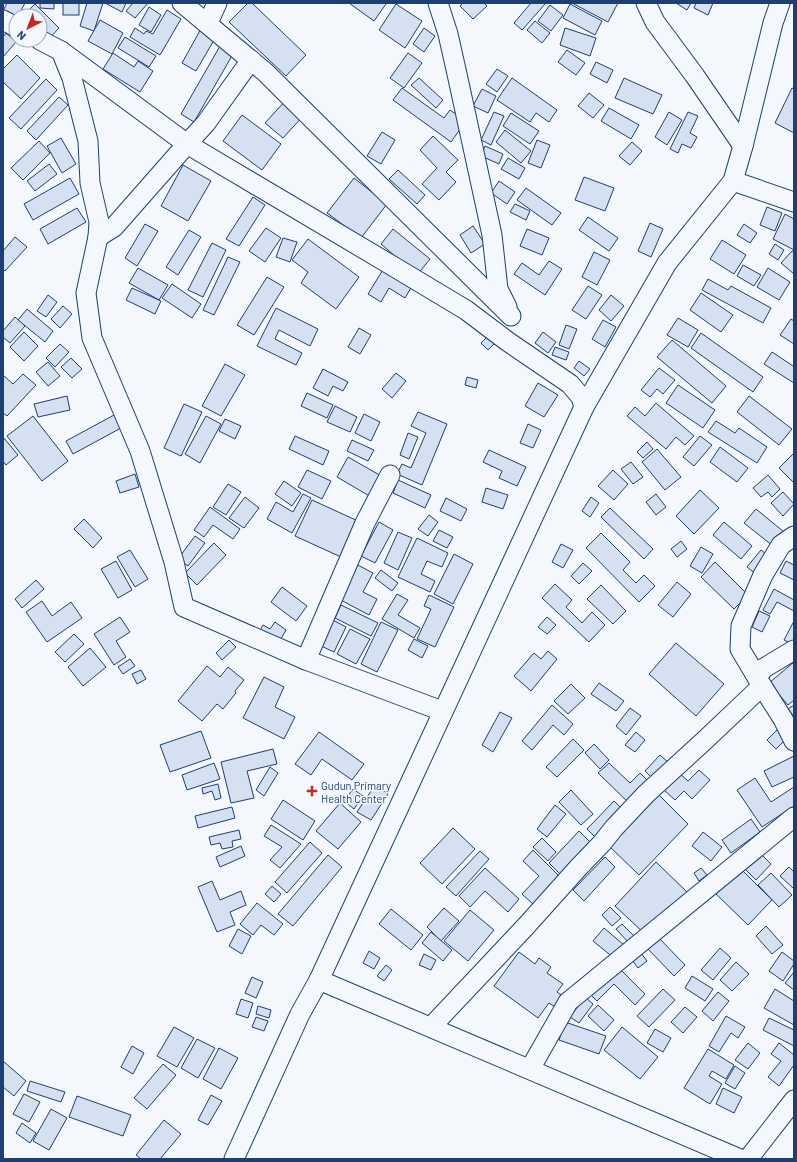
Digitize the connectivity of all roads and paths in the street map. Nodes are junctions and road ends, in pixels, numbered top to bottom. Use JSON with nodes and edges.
{"nodes":[{"id":1,"x":182,"y":3,"type":"edge"},
{"id":2,"x":217,"y":3,"type":"edge"},
{"id":3,"x":438,"y":3,"type":"edge"},
{"id":4,"x":646,"y":3,"type":"edge"},
{"id":5,"x":780,"y":3,"type":"edge"},
{"id":6,"x":208,"y":23,"type":"junction"},
{"id":7,"x":48,"y":44,"type":"edge"},
{"id":8,"x":61,"y":51,"type":"junction"},
{"id":9,"x":251,"y":60,"type":"junction"},
{"id":10,"x":187,"y":144,"type":"junction"},
{"id":11,"x":743,"y":146,"type":"junction"},
{"id":12,"x":733,"y":181,"type":"junction"},
{"id":13,"x":794,"y":202,"type":"edge"},
{"id":14,"x":98,"y":237,"type":"junction"},
{"id":15,"x":511,"y":316,"type":"junction"},
{"id":16,"x":507,"y":341,"type":"junction"},
{"id":17,"x":584,"y":407,"type":"junction"},
{"id":18,"x":390,"y":475,"type":"dead end"},
{"id":19,"x":790,"y":545,"type":"edge"},
{"id":20,"x":794,"y":650,"type":"edge"},
{"id":21,"x":306,"y":660,"type":"junction"},
{"id":22,"x":760,"y":682,"type":"junction"},
{"id":23,"x":442,"y":711,"type":"junction"},
{"id":24,"x":794,"y":742,"type":"edge"},
{"id":25,"x":794,"y":817,"type":"edge"},
{"id":26,"x":319,"y":980,"type":"junction"},
{"id":27,"x":431,"y":1027,"type":"junction"},
{"id":28,"x":530,"y":1069,"type":"junction"},
{"id":29,"x":794,"y":1100,"type":"edge"},
{"id":30,"x":234,"y":1159,"type":"edge"},
{"id":31,"x":740,"y":1159,"type":"edge"},
{"id":32,"x":748,"y":1159,"type":"edge"}],
"edges":[{"from":1,"to":6,"type":"street"},
{"from":2,"to":6,"type":"street"},
{"from":3,"to":15,"type":"street"},
{"from":4,"to":11,"type":"street"},
{"from":5,"to":11,"type":"street"},
{"from":6,"to":9,"type":"street"},
{"from":7,"to":8,"type":"street"},
{"from":8,"to":10,"type":"street"},
{"from":8,"to":14,"type":"street"},
{"from":9,"to":10,"type":"street"},
{"from":9,"to":15,"type":"street"},
{"from":10,"to":14,"type":"street"},
{"from":10,"to":16,"type":"street"},
{"from":11,"to":12,"type":"street"},
{"from":12,"to":13,"type":"street"},
{"from":12,"to":17,"type":"street"},
{"from":14,"to":21,"type":"street"},
{"from":15,"to":16,"type":"street"},
{"from":16,"to":17,"type":"street"},
{"from":17,"to":23,"type":"street"},
{"from":18,"to":21,"type":"street"},
{"from":19,"to":22,"type":"street"},
{"from":20,"to":22,"type":"street"},
{"from":21,"to":23,"type":"street"},
{"from":22,"to":24,"type":"street"},
{"from":22,"to":27,"type":"street"},
{"from":23,"to":26,"type":"street"},
{"from":25,"to":28,"type":"street"},
{"from":26,"to":27,"type":"street"},
{"from":26,"to":30,"type":"street"},
{"from":27,"to":28,"type":"street"},
{"from":28,"to":31,"type":"street"},
{"from":29,"to":32,"type":"street"}]}
